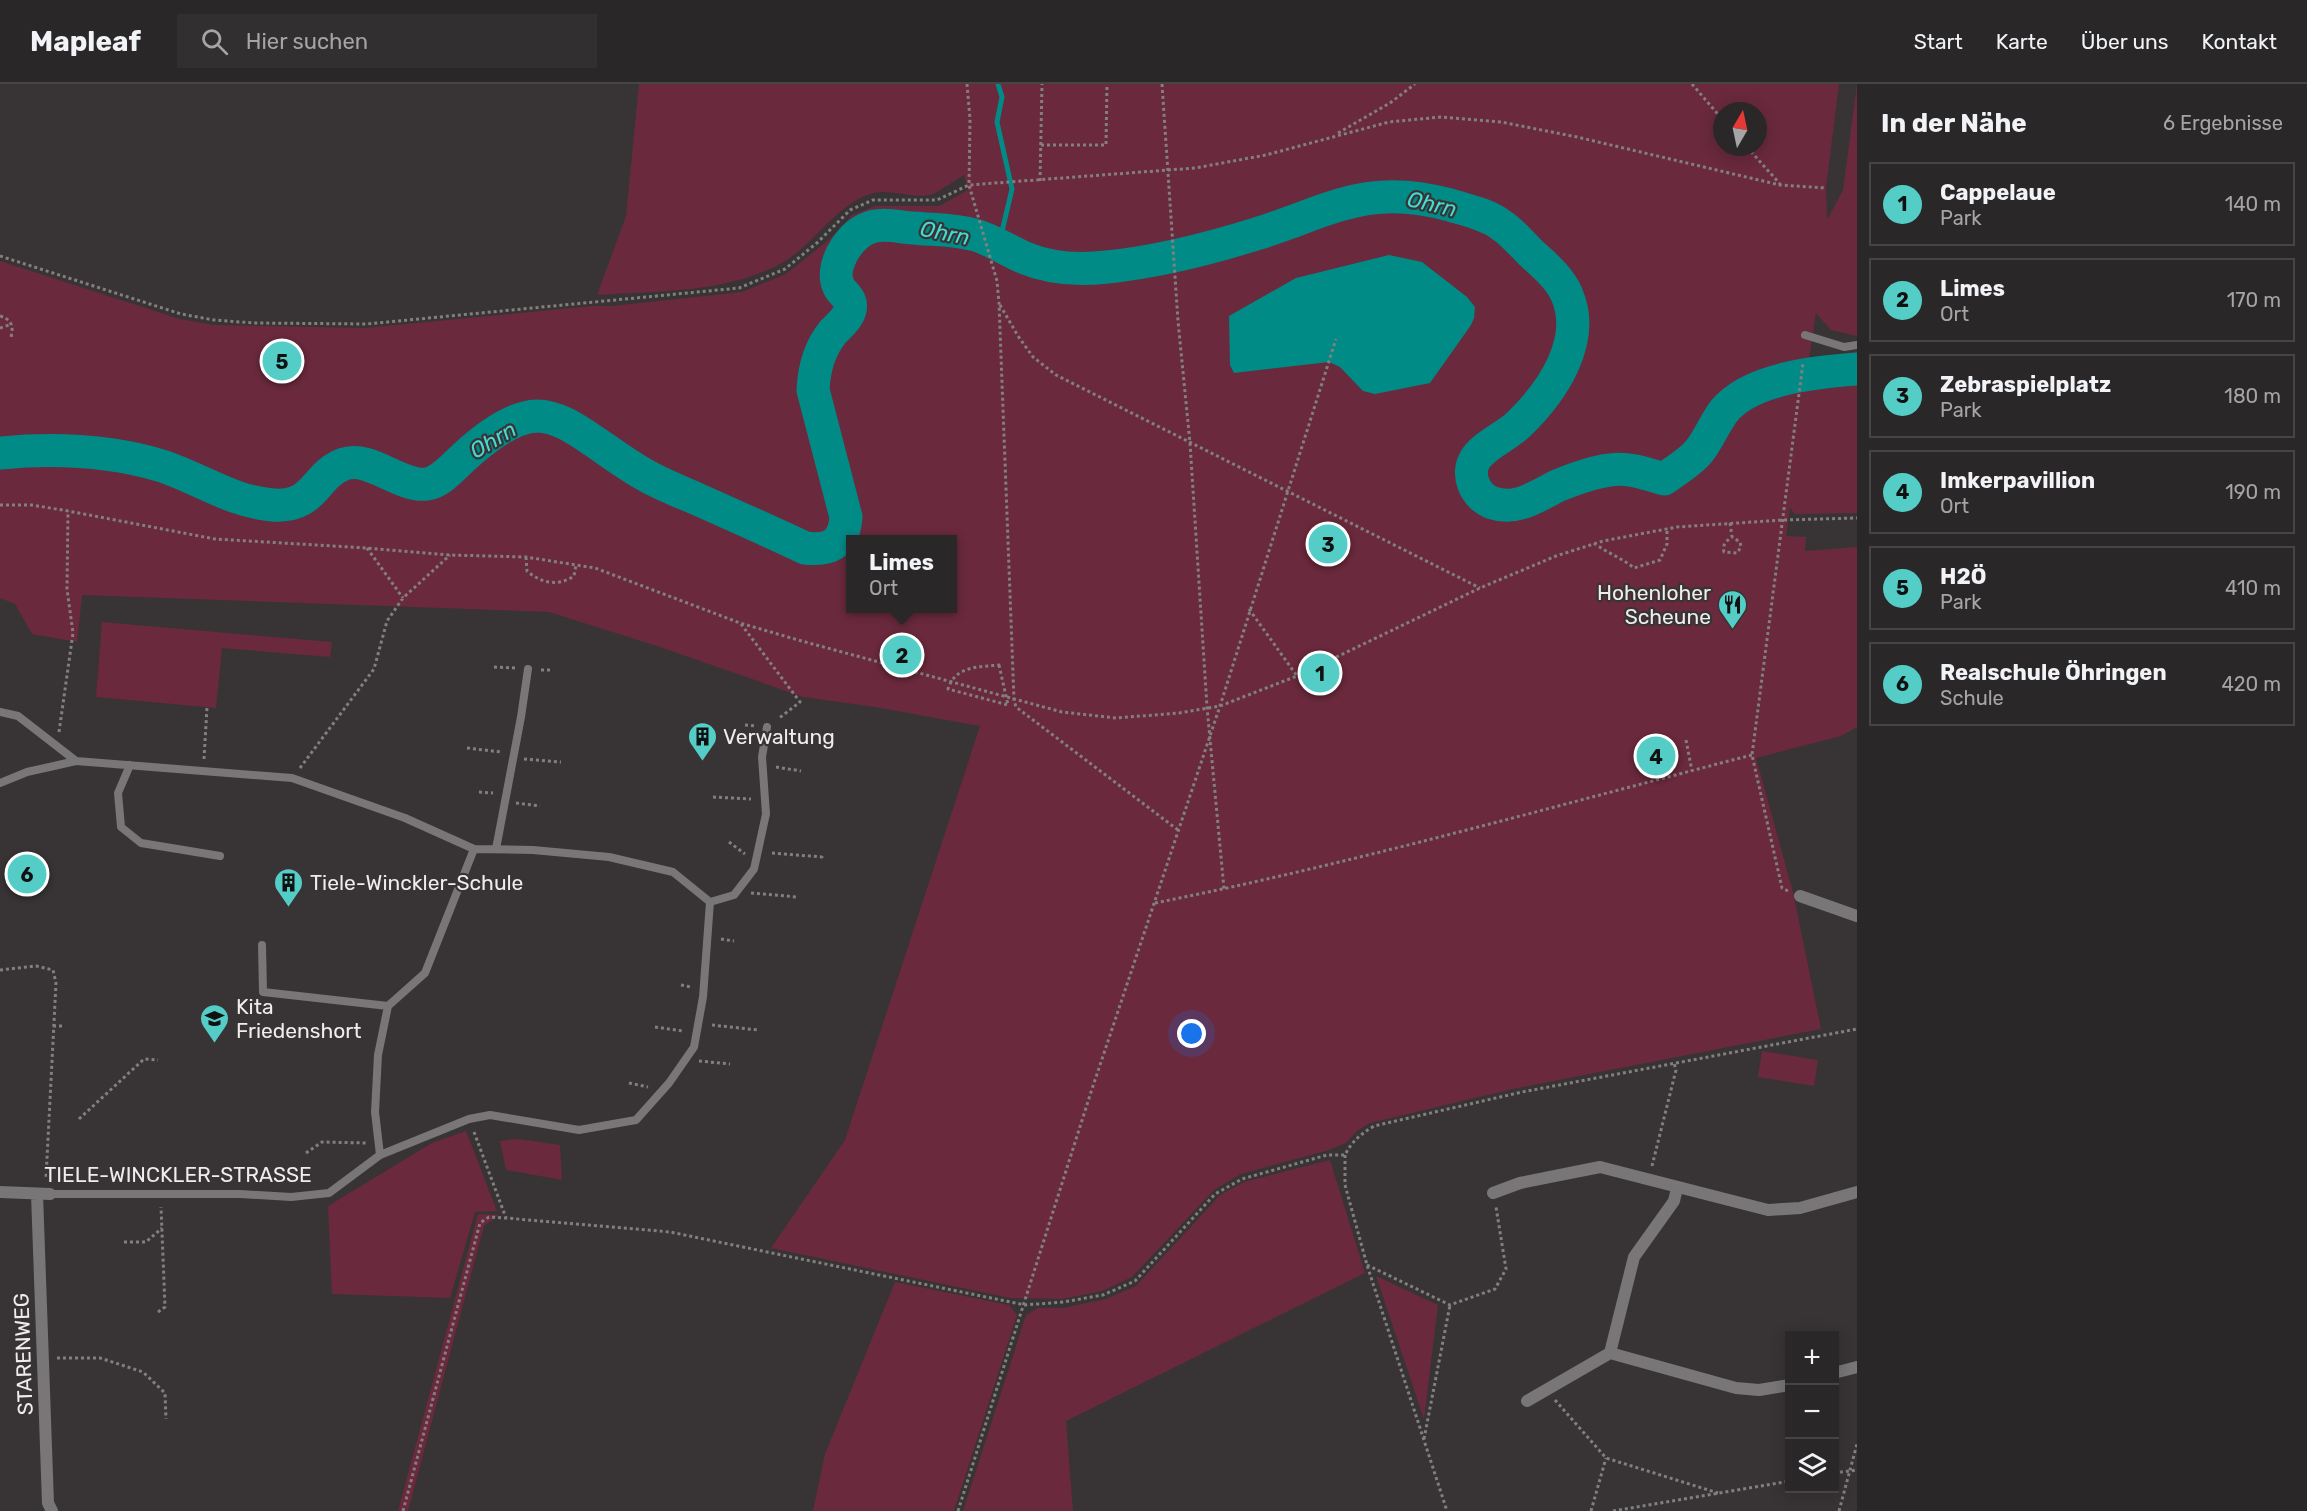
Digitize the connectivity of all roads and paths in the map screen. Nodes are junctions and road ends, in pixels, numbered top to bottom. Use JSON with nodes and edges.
{"nodes":[{"id":1,"x":967,"y":84,"type":"edge"},
{"id":2,"x":1042,"y":84,"type":"edge"},
{"id":3,"x":1107,"y":84,"type":"edge"},
{"id":4,"x":1162,"y":84,"type":"edge"},
{"id":5,"x":1415,"y":84,"type":"edge"},
{"id":6,"x":1692,"y":84,"type":"edge"},
{"id":7,"x":1713,"y":108,"type":"edge"},
{"id":8,"x":1333,"y":136,"type":"junction"},
{"id":9,"x":1041,"y":145,"type":"junction"},
{"id":10,"x":1755,"y":156,"type":"edge"},
{"id":11,"x":1168,"y":171,"type":"junction"},
{"id":12,"x":1040,"y":181,"type":"junction"},
{"id":13,"x":969,"y":185,"type":"junction"},
{"id":14,"x":1780,"y":185,"type":"junction"},
{"id":15,"x":1826,"y":188,"type":"dead end"},
{"id":16,"x":0,"y":255,"type":"edge"},
{"id":17,"x":999,"y":303,"type":"junction"},
{"id":18,"x":0,"y":316,"type":"edge"},
{"id":19,"x":12,"y":324,"type":"junction"},
{"id":20,"x":0,"y":328,"type":"edge"},
{"id":21,"x":1805,"y":335,"type":"dead end"},
{"id":22,"x":11,"y":337,"type":"dead end"},
{"id":23,"x":1336,"y":339,"type":"dead end"},
{"id":24,"x":1857,"y":345,"type":"edge"},
{"id":25,"x":1803,"y":363,"type":"dead end"},
{"id":26,"x":1190,"y":443,"type":"junction"},
{"id":27,"x":1287,"y":492,"type":"junction"},
{"id":28,"x":0,"y":505,"type":"edge"},
{"id":29,"x":69,"y":511,"type":"junction"},
{"id":30,"x":1857,"y":518,"type":"edge"},
{"id":31,"x":1783,"y":520,"type":"junction"},
{"id":32,"x":1730,"y":523,"type":"junction"},
{"id":33,"x":1667,"y":529,"type":"junction"},
{"id":34,"x":1732,"y":537,"type":"junction"},
{"id":35,"x":1594,"y":543,"type":"junction"},
{"id":36,"x":367,"y":548,"type":"junction"},
{"id":37,"x":450,"y":555,"type":"junction"},
{"id":38,"x":526,"y":556,"type":"junction"},
{"id":39,"x":576,"y":565,"type":"junction"},
{"id":40,"x":1480,"y":588,"type":"junction"},
{"id":41,"x":403,"y":598,"type":"junction"},
{"id":42,"x":1249,"y":609,"type":"junction"},
{"id":43,"x":740,"y":623,"type":"junction"},
{"id":44,"x":494,"y":667,"type":"dead end"},
{"id":45,"x":528,"y":669,"type":"joint"},
{"id":46,"x":1297,"y":676,"type":"junction"},
{"id":47,"x":950,"y":682,"type":"junction"},
{"id":48,"x":1006,"y":698,"type":"junction"},
{"id":49,"x":1014,"y":700,"type":"junction"},
{"id":50,"x":1220,"y":706,"type":"junction"},
{"id":51,"x":207,"y":707,"type":"dead end"},
{"id":52,"x":1207,"y":707,"type":"junction"},
{"id":53,"x":0,"y":712,"type":"edge"},
{"id":54,"x":767,"y":728,"type":"joint"},
{"id":55,"x":59,"y":733,"type":"dead end"},
{"id":56,"x":1210,"y":734,"type":"junction"},
{"id":57,"x":1686,"y":740,"type":"dead end"},
{"id":58,"x":467,"y":748,"type":"dead end"},
{"id":59,"x":1752,"y":755,"type":"junction"},
{"id":60,"x":514,"y":756,"type":"junction"},
{"id":61,"x":76,"y":761,"type":"junction"},
{"id":62,"x":561,"y":762,"type":"dead end"},
{"id":63,"x":130,"y":765,"type":"junction"},
{"id":64,"x":762,"y":765,"type":"junction"},
{"id":65,"x":801,"y":771,"type":"dead end"},
{"id":66,"x":1692,"y":771,"type":"junction"},
{"id":67,"x":204,"y":773,"type":"junction"},
{"id":68,"x":292,"y":778,"type":"junction"},
{"id":69,"x":0,"y":783,"type":"edge"},
{"id":70,"x":712,"y":797,"type":"dead end"},
{"id":71,"x":765,"y":799,"type":"junction"},
{"id":72,"x":505,"y":801,"type":"junction"},
{"id":73,"x":540,"y":806,"type":"dead end"},
{"id":74,"x":1178,"y":830,"type":"junction"},
{"id":75,"x":474,"y":849,"type":"junction"},
{"id":76,"x":496,"y":849,"type":"junction"},
{"id":77,"x":758,"y":851,"type":"junction"},
{"id":78,"x":220,"y":856,"type":"dead end"},
{"id":79,"x":822,"y":856,"type":"dead end"},
{"id":80,"x":1224,"y":889,"type":"junction"},
{"id":81,"x":737,"y":891,"type":"junction"},
{"id":82,"x":1800,"y":896,"type":"joint"},
{"id":83,"x":797,"y":897,"type":"dead end"},
{"id":84,"x":710,"y":902,"type":"junction"},
{"id":85,"x":1155,"y":903,"type":"junction"},
{"id":86,"x":1857,"y":916,"type":"edge"},
{"id":87,"x":262,"y":945,"type":"dead end"},
{"id":88,"x":0,"y":970,"type":"edge"},
{"id":89,"x":388,"y":1006,"type":"junction"},
{"id":90,"x":53,"y":1026,"type":"junction"},
{"id":91,"x":62,"y":1026,"type":"dead end"},
{"id":92,"x":655,"y":1027,"type":"dead end"},
{"id":93,"x":697,"y":1028,"type":"junction"},
{"id":94,"x":1857,"y":1029,"type":"edge"},
{"id":95,"x":758,"y":1030,"type":"dead end"},
{"id":96,"x":158,"y":1060,"type":"dead end"},
{"id":97,"x":685,"y":1060,"type":"junction"},
{"id":98,"x":1674,"y":1063,"type":"junction"},
{"id":99,"x":730,"y":1064,"type":"dead end"},
{"id":100,"x":79,"y":1119,"type":"dead end"},
{"id":101,"x":469,"y":1119,"type":"junction"},
{"id":102,"x":379,"y":1143,"type":"junction"},
{"id":103,"x":306,"y":1154,"type":"dead end"},
{"id":104,"x":381,"y":1155,"type":"junction"},
{"id":105,"x":1345,"y":1155,"type":"junction"},
{"id":106,"x":1649,"y":1179,"type":"junction"},
{"id":107,"x":1677,"y":1188,"type":"junction"},
{"id":108,"x":0,"y":1192,"type":"edge"},
{"id":109,"x":1857,"y":1192,"type":"edge"},
{"id":110,"x":161,"y":1193,"type":"junction"},
{"id":111,"x":1493,"y":1193,"type":"joint"},
{"id":112,"x":37,"y":1194,"type":"junction"},
{"id":113,"x":50,"y":1194,"type":"junction"},
{"id":114,"x":506,"y":1218,"type":"junction"},
{"id":115,"x":162,"y":1227,"type":"junction"},
{"id":116,"x":124,"y":1242,"type":"dead end"},
{"id":117,"x":1368,"y":1265,"type":"junction"},
{"id":118,"x":1024,"y":1305,"type":"junction"},
{"id":119,"x":1450,"y":1305,"type":"junction"},
{"id":120,"x":158,"y":1312,"type":"dead end"},
{"id":121,"x":1610,"y":1353,"type":"junction"},
{"id":122,"x":43,"y":1358,"type":"junction"},
{"id":123,"x":1857,"y":1367,"type":"edge"},
{"id":124,"x":1839,"y":1372,"type":"edge"},
{"id":125,"x":1785,"y":1386,"type":"edge"},
{"id":126,"x":1546,"y":1390,"type":"junction"},
{"id":127,"x":1527,"y":1401,"type":"dead end"},
{"id":128,"x":166,"y":1419,"type":"dead end"},
{"id":129,"x":1424,"y":1440,"type":"junction"},
{"id":130,"x":1857,"y":1444,"type":"edge"},
{"id":131,"x":1606,"y":1458,"type":"junction"},
{"id":132,"x":1849,"y":1470,"type":"junction"},
{"id":133,"x":1857,"y":1470,"type":"edge"},
{"id":134,"x":1839,"y":1472,"type":"edge"},
{"id":135,"x":1785,"y":1482,"type":"edge"},
{"id":136,"x":1718,"y":1493,"type":"junction"},
{"id":137,"x":52,"y":1511,"type":"edge"},
{"id":138,"x":403,"y":1511,"type":"edge"},
{"id":139,"x":958,"y":1511,"type":"edge"},
{"id":140,"x":1447,"y":1511,"type":"edge"},
{"id":141,"x":1591,"y":1511,"type":"edge"},
{"id":142,"x":1613,"y":1511,"type":"edge"},
{"id":143,"x":1839,"y":1511,"type":"edge"}],
"edges":[{"from":1,"to":13,"type":"path"},
{"from":2,"to":9,"type":"path"},
{"from":3,"to":9,"type":"path"},
{"from":4,"to":11,"type":"path"},
{"from":5,"to":8,"type":"path"},
{"from":6,"to":7,"type":"path"},
{"from":8,"to":11,"type":"path"},
{"from":8,"to":14,"type":"path"},
{"from":9,"to":12,"type":"path"},
{"from":10,"to":14,"type":"path"},
{"from":11,"to":12,"type":"path"},
{"from":11,"to":26,"type":"path"},
{"from":12,"to":13,"type":"path"},
{"from":13,"to":16,"type":"path"},
{"from":13,"to":17,"type":"path"},
{"from":14,"to":15,"type":"path"},
{"from":17,"to":26,"type":"path"},
{"from":17,"to":49,"type":"path"},
{"from":18,"to":19,"type":"path"},
{"from":19,"to":20,"type":"path"},
{"from":19,"to":22,"type":"path"},
{"from":21,"to":24,"type":"lane"},
{"from":23,"to":27,"type":"path"},
{"from":25,"to":31,"type":"path"},
{"from":26,"to":27,"type":"path"},
{"from":26,"to":52,"type":"path"},
{"from":27,"to":40,"type":"path"},
{"from":27,"to":42,"type":"path"},
{"from":28,"to":29,"type":"path"},
{"from":29,"to":36,"type":"path"},
{"from":29,"to":55,"type":"path"},
{"from":30,"to":31,"type":"path"},
{"from":31,"to":32,"type":"path"},
{"from":31,"to":59,"type":"path"},
{"from":32,"to":33,"type":"path"},
{"from":32,"to":34,"type":"path"},
{"from":33,"to":35,"type":"path"},
{"from":33,"to":35,"type":"path"},
{"from":34,"to":34,"type":"path"},
{"from":35,"to":40,"type":"path"},
{"from":36,"to":37,"type":"path"},
{"from":36,"to":41,"type":"path"},
{"from":37,"to":38,"type":"path"},
{"from":37,"to":41,"type":"path"},
{"from":38,"to":39,"type":"path"},
{"from":38,"to":39,"type":"path"},
{"from":39,"to":43,"type":"path"},
{"from":40,"to":46,"type":"path"},
{"from":41,"to":68,"type":"path"},
{"from":42,"to":46,"type":"path"},
{"from":42,"to":50,"type":"path"},
{"from":43,"to":47,"type":"path"},
{"from":43,"to":54,"type":"path"},
{"from":44,"to":45,"type":"path"},
{"from":45,"to":60,"type":"lane"},
{"from":46,"to":50,"type":"path"},
{"from":47,"to":48,"type":"path"},
{"from":47,"to":48,"type":"path"},
{"from":47,"to":48,"type":"path"},
{"from":48,"to":49,"type":"path"},
{"from":49,"to":52,"type":"path"},
{"from":49,"to":74,"type":"path"},
{"from":50,"to":52,"type":"path"},
{"from":50,"to":56,"type":"path"},
{"from":51,"to":67,"type":"path"},
{"from":52,"to":56,"type":"path"},
{"from":53,"to":61,"type":"lane"},
{"from":54,"to":64,"type":"lane"},
{"from":56,"to":74,"type":"path"},
{"from":56,"to":80,"type":"path"},
{"from":57,"to":66,"type":"path"},
{"from":58,"to":60,"type":"path"},
{"from":59,"to":66,"type":"path"},
{"from":59,"to":82,"type":"path"},
{"from":60,"to":62,"type":"path"},
{"from":60,"to":72,"type":"lane"},
{"from":61,"to":63,"type":"lane"},
{"from":61,"to":69,"type":"lane"},
{"from":63,"to":67,"type":"lane"},
{"from":63,"to":78,"type":"lane"},
{"from":64,"to":65,"type":"path"},
{"from":64,"to":71,"type":"lane"},
{"from":66,"to":80,"type":"path"},
{"from":67,"to":68,"type":"lane"},
{"from":68,"to":75,"type":"lane"},
{"from":70,"to":71,"type":"path"},
{"from":71,"to":77,"type":"lane"},
{"from":72,"to":73,"type":"path"},
{"from":72,"to":76,"type":"lane"},
{"from":74,"to":85,"type":"path"},
{"from":75,"to":76,"type":"lane"},
{"from":75,"to":89,"type":"lane"},
{"from":76,"to":84,"type":"lane"},
{"from":77,"to":79,"type":"path"},
{"from":77,"to":81,"type":"lane"},
{"from":80,"to":85,"type":"path"},
{"from":81,"to":83,"type":"path"},
{"from":81,"to":84,"type":"lane"},
{"from":82,"to":86,"type":"street"},
{"from":84,"to":93,"type":"lane","name":"TIELE-WINCKLER-STRASSE"},
{"from":85,"to":118,"type":"path"},
{"from":87,"to":89,"type":"lane"},
{"from":88,"to":90,"type":"path"},
{"from":89,"to":102,"type":"lane"},
{"from":90,"to":91,"type":"path"},
{"from":90,"to":113,"type":"path"},
{"from":92,"to":93,"type":"path"},
{"from":93,"to":95,"type":"path"},
{"from":93,"to":97,"type":"lane","name":"TIELE-WINCKLER-STRASSE"},
{"from":94,"to":98,"type":"path"},
{"from":96,"to":100,"type":"path"},
{"from":97,"to":99,"type":"path"},
{"from":97,"to":101,"type":"lane","name":"TIELE-WINCKLER-STRASSE"},
{"from":98,"to":105,"type":"path"},
{"from":98,"to":106,"type":"path"},
{"from":101,"to":104,"type":"lane","name":"TIELE-WINCKLER-STRASSE"},
{"from":101,"to":114,"type":"path"},
{"from":102,"to":103,"type":"path"},
{"from":102,"to":104,"type":"lane"},
{"from":104,"to":110,"type":"lane","name":"TIELE-WINCKLER-STRASSE"},
{"from":105,"to":117,"type":"path"},
{"from":105,"to":118,"type":"path"},
{"from":106,"to":107,"type":"street"},
{"from":106,"to":111,"type":"street"},
{"from":107,"to":109,"type":"street"},
{"from":107,"to":121,"type":"street"},
{"from":108,"to":112,"type":"street","name":"TIELE-WINCKLER-STRASSE"},
{"from":110,"to":113,"type":"lane","name":"TIELE-WINCKLER-STRASSE"},
{"from":110,"to":115,"type":"path"},
{"from":111,"to":119,"type":"path"},
{"from":112,"to":113,"type":"street","name":"TIELE-WINCKLER-STRASSE"},
{"from":112,"to":122,"type":"street","name":"STARENWEG"},
{"from":114,"to":118,"type":"path"},
{"from":114,"to":138,"type":"path"},
{"from":115,"to":116,"type":"path"},
{"from":115,"to":120,"type":"path"},
{"from":117,"to":119,"type":"path"},
{"from":117,"to":129,"type":"path"},
{"from":118,"to":139,"type":"path"},
{"from":119,"to":129,"type":"path"},
{"from":121,"to":125,"type":"street"},
{"from":121,"to":126,"type":"street"},
{"from":122,"to":128,"type":"path"},
{"from":122,"to":137,"type":"street","name":"STARENWEG"},
{"from":123,"to":124,"type":"street"},
{"from":126,"to":127,"type":"street"},
{"from":126,"to":131,"type":"path"},
{"from":129,"to":140,"type":"path"},
{"from":130,"to":132,"type":"path"},
{"from":131,"to":136,"type":"path"},
{"from":131,"to":141,"type":"path"},
{"from":132,"to":133,"type":"path"},
{"from":132,"to":134,"type":"path"},
{"from":132,"to":143,"type":"path"},
{"from":135,"to":136,"type":"path"},
{"from":136,"to":142,"type":"path"}]}
